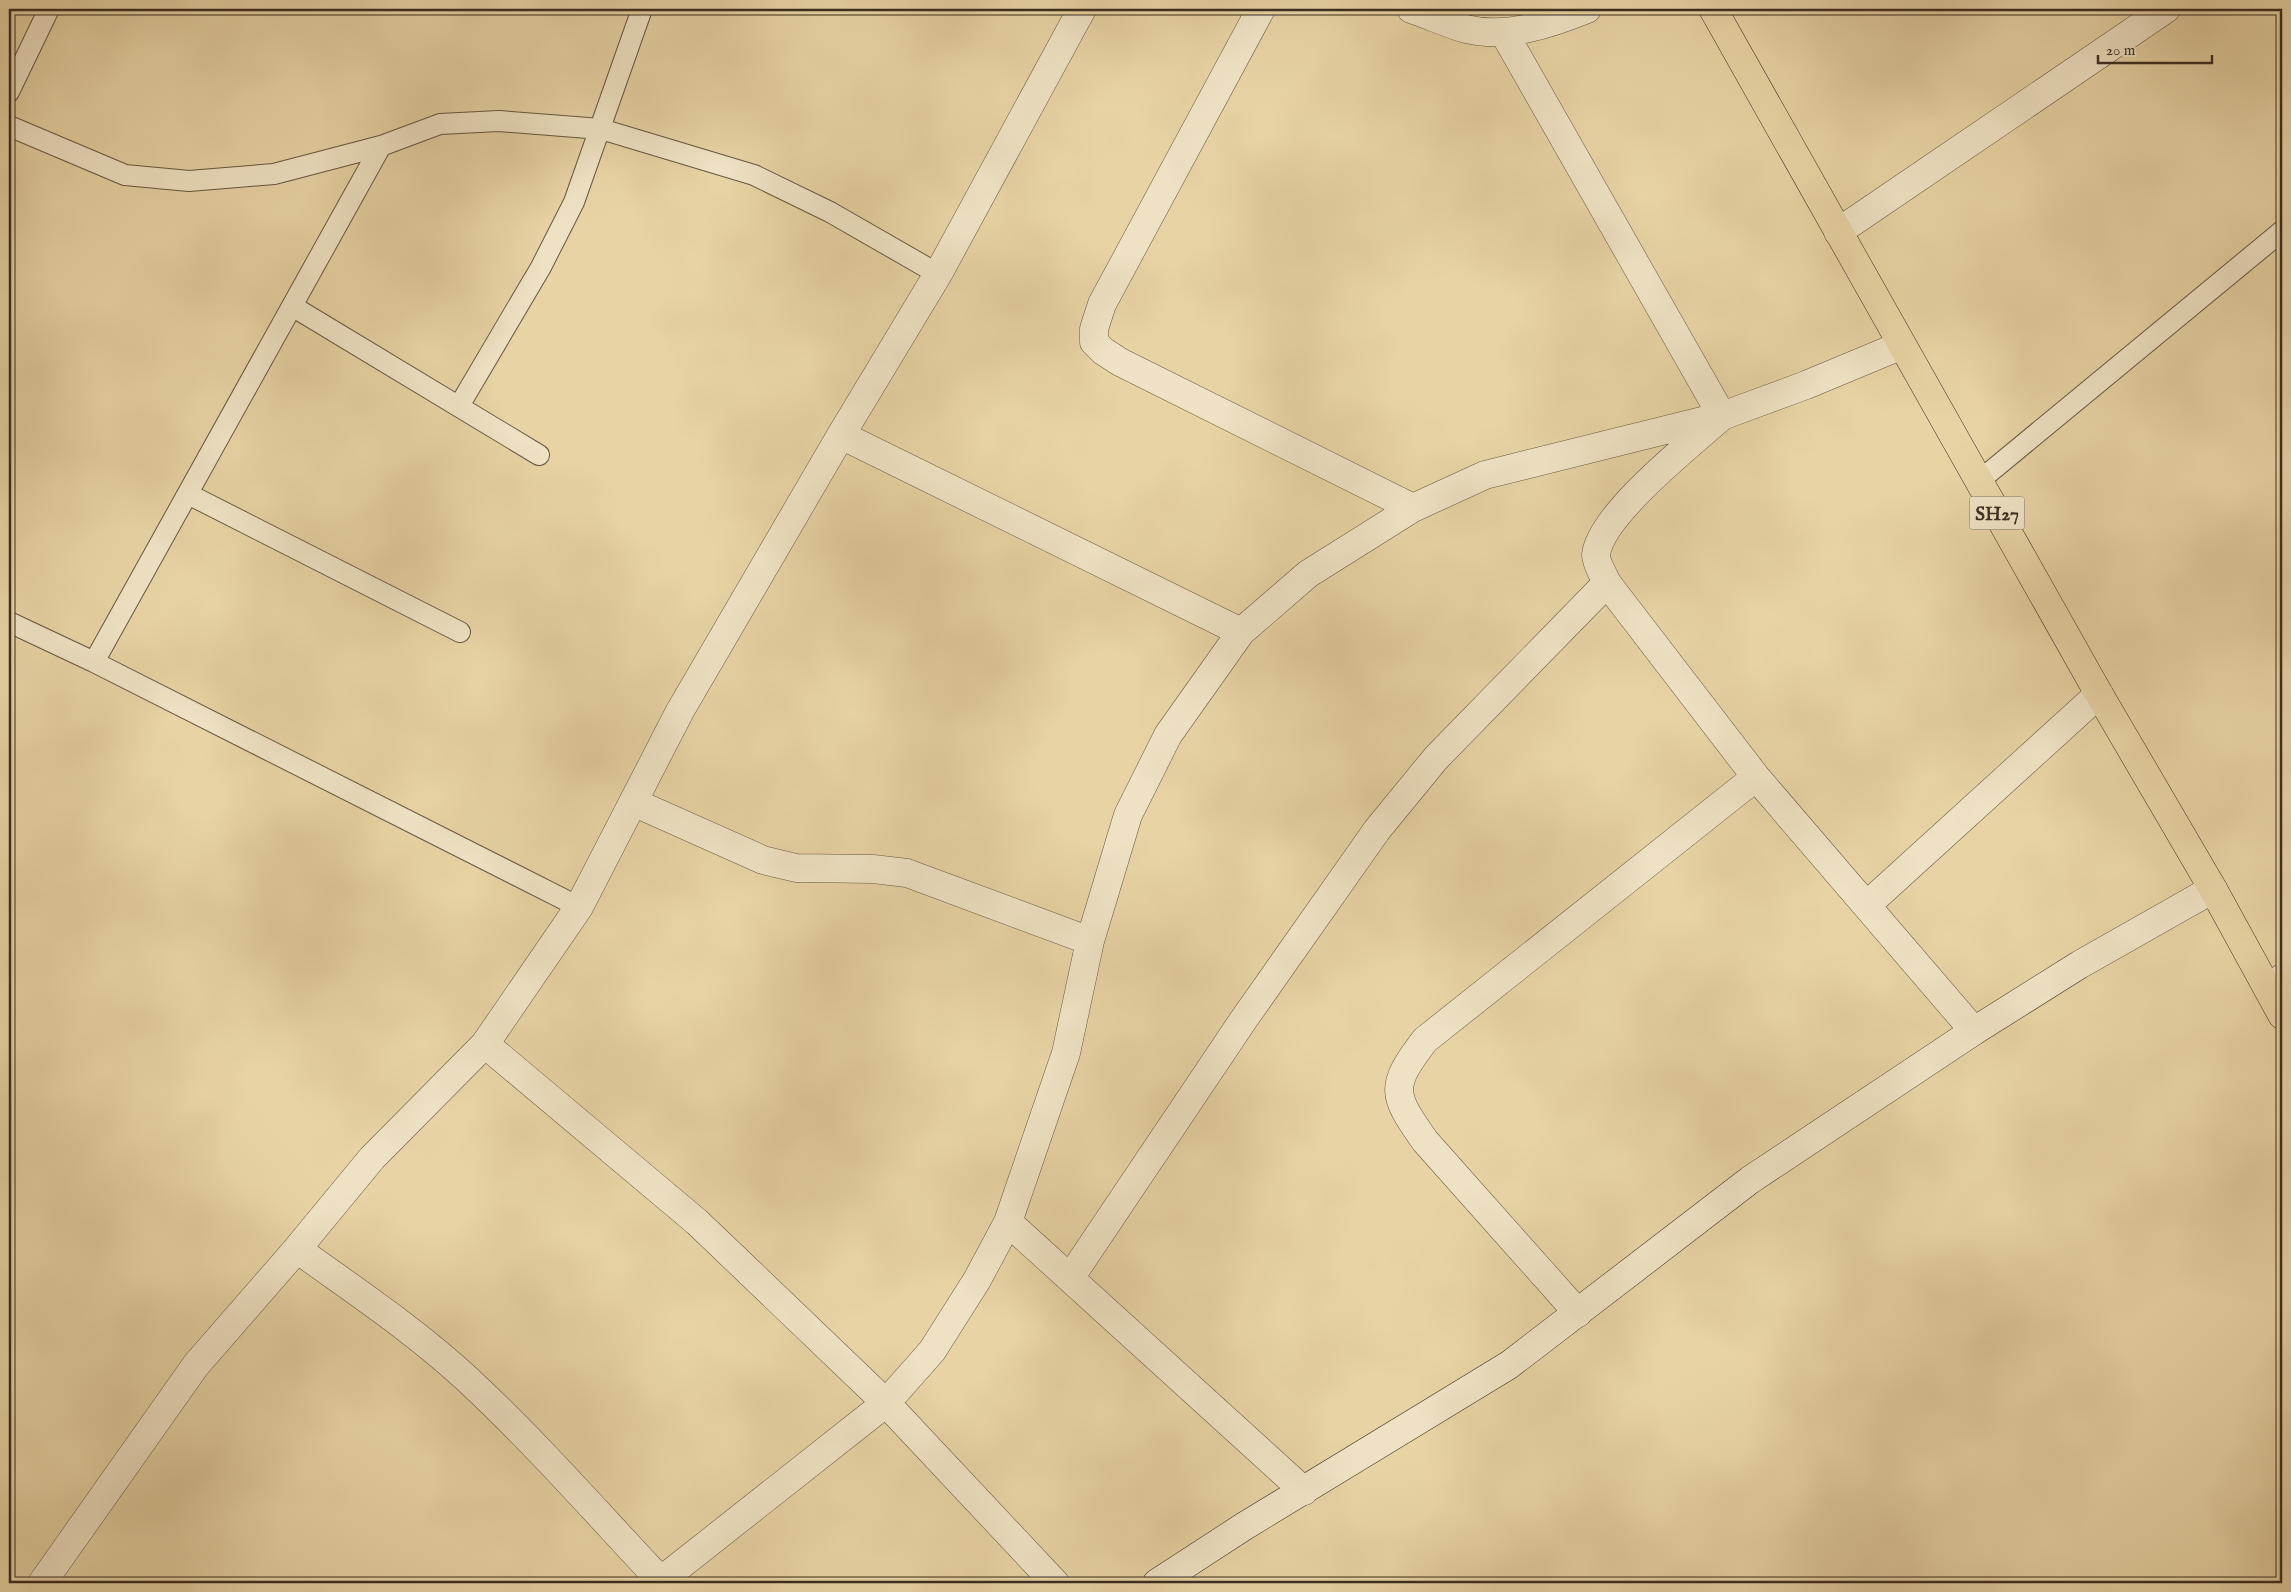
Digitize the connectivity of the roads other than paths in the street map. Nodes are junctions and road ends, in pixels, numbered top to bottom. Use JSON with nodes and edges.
{"nodes":[{"id":1,"x":49,"y":9,"type":"edge"},
{"id":2,"x":642,"y":9,"type":"edge"},
{"id":3,"x":1082,"y":9,"type":"edge"},
{"id":4,"x":1261,"y":9,"type":"edge"},
{"id":5,"x":1411,"y":9,"type":"edge"},
{"id":6,"x":1587,"y":9,"type":"edge"},
{"id":7,"x":1713,"y":9,"type":"edge"},
{"id":8,"x":2166,"y":9,"type":"edge"},
{"id":9,"x":1504,"y":33,"type":"junction"},
{"id":10,"x":9,"y":92,"type":"edge"},
{"id":11,"x":9,"y":126,"type":"edge"},
{"id":12,"x":601,"y":129,"type":"junction"},
{"id":13,"x":381,"y":146,"type":"junction"},
{"id":14,"x":2282,"y":231,"type":"edge"},
{"id":15,"x":1838,"y":232,"type":"junction"},
{"id":16,"x":938,"y":274,"type":"junction"},
{"id":17,"x":292,"y":306,"type":"junction"},
{"id":18,"x":1902,"y":345,"type":"junction"},
{"id":19,"x":458,"y":406,"type":"junction"},
{"id":20,"x":1722,"y":416,"type":"junction"},
{"id":21,"x":841,"y":434,"type":"junction"},
{"id":22,"x":539,"y":455,"type":"dead end"},
{"id":23,"x":1979,"y":481,"type":"junction"},
{"id":24,"x":188,"y":494,"type":"junction"},
{"id":25,"x":1413,"y":508,"type":"junction"},
{"id":26,"x":1607,"y":583,"type":"junction"},
{"id":27,"x":9,"y":622,"type":"edge"},
{"id":28,"x":460,"y":632,"type":"dead end"},
{"id":29,"x":1241,"y":632,"type":"junction"},
{"id":30,"x":94,"y":662,"type":"junction"},
{"id":31,"x":2099,"y":694,"type":"junction"},
{"id":32,"x":1756,"y":777,"type":"junction"},
{"id":33,"x":633,"y":802,"type":"junction"},
{"id":34,"x":2213,"y":889,"type":"junction"},
{"id":35,"x":1867,"y":905,"type":"junction"},
{"id":36,"x":579,"y":907,"type":"junction"},
{"id":37,"x":1090,"y":941,"type":"junction"},
{"id":38,"x":2275,"y":984,"type":"edge"},
{"id":39,"x":2282,"y":1015,"type":"edge"},
{"id":40,"x":1974,"y":1031,"type":"junction"},
{"id":41,"x":485,"y":1044,"type":"junction"},
{"id":42,"x":1008,"y":1222,"type":"junction"},
{"id":43,"x":298,"y":1249,"type":"junction"},
{"id":44,"x":1070,"y":1278,"type":"junction"},
{"id":45,"x":1578,"y":1313,"type":"junction"},
{"id":46,"x":886,"y":1403,"type":"junction"},
{"id":47,"x":1304,"y":1491,"type":"junction"},
{"id":48,"x":660,"y":1582,"type":"edge"},
{"id":49,"x":42,"y":1583,"type":"edge"},
{"id":50,"x":1055,"y":1583,"type":"edge"},
{"id":51,"x":1157,"y":1583,"type":"edge"}],
"edges":[{"from":1,"to":10,"type":"lane"},
{"from":2,"to":12,"type":"lane"},
{"from":3,"to":16,"type":"street"},
{"from":4,"to":25,"type":"street"},
{"from":5,"to":9,"type":"street"},
{"from":6,"to":9,"type":"street"},
{"from":7,"to":15,"type":"main road","number":"SH27"},
{"from":8,"to":15,"type":"street"},
{"from":9,"to":20,"type":"street"},
{"from":11,"to":13,"type":"lane"},
{"from":12,"to":13,"type":"lane"},
{"from":12,"to":16,"type":"lane"},
{"from":12,"to":19,"type":"lane"},
{"from":13,"to":17,"type":"lane"},
{"from":14,"to":23,"type":"lane"},
{"from":15,"to":18,"type":"main road","number":"SH27"},
{"from":16,"to":21,"type":"street"},
{"from":17,"to":19,"type":"lane"},
{"from":17,"to":24,"type":"lane"},
{"from":18,"to":20,"type":"street"},
{"from":18,"to":23,"type":"main road","number":"SH27"},
{"from":19,"to":22,"type":"lane"},
{"from":20,"to":25,"type":"street"},
{"from":20,"to":26,"type":"street"},
{"from":21,"to":29,"type":"street"},
{"from":21,"to":33,"type":"street"},
{"from":23,"to":31,"type":"main road","number":"SH27"},
{"from":24,"to":28,"type":"lane"},
{"from":24,"to":30,"type":"lane"},
{"from":25,"to":29,"type":"street"},
{"from":26,"to":32,"type":"street"},
{"from":26,"to":44,"type":"street"},
{"from":27,"to":30,"type":"lane"},
{"from":29,"to":37,"type":"street"},
{"from":30,"to":36,"type":"lane"},
{"from":31,"to":34,"type":"main road","number":"SH27"},
{"from":31,"to":35,"type":"street"},
{"from":32,"to":35,"type":"street"},
{"from":32,"to":45,"type":"street"},
{"from":33,"to":36,"type":"street"},
{"from":33,"to":37,"type":"street"},
{"from":34,"to":38,"type":"main road","number":"SH27"},
{"from":34,"to":40,"type":"street"},
{"from":35,"to":40,"type":"street"},
{"from":36,"to":41,"type":"street"},
{"from":37,"to":42,"type":"street"},
{"from":38,"to":39,"type":"main road","number":"SH27"},
{"from":40,"to":45,"type":"street"},
{"from":41,"to":43,"type":"street"},
{"from":41,"to":46,"type":"street"},
{"from":42,"to":44,"type":"street"},
{"from":42,"to":46,"type":"street"},
{"from":43,"to":48,"type":"street"},
{"from":43,"to":49,"type":"street"},
{"from":44,"to":47,"type":"street"},
{"from":45,"to":47,"type":"street"},
{"from":46,"to":48,"type":"street"},
{"from":46,"to":50,"type":"street"},
{"from":47,"to":51,"type":"street"}]}
